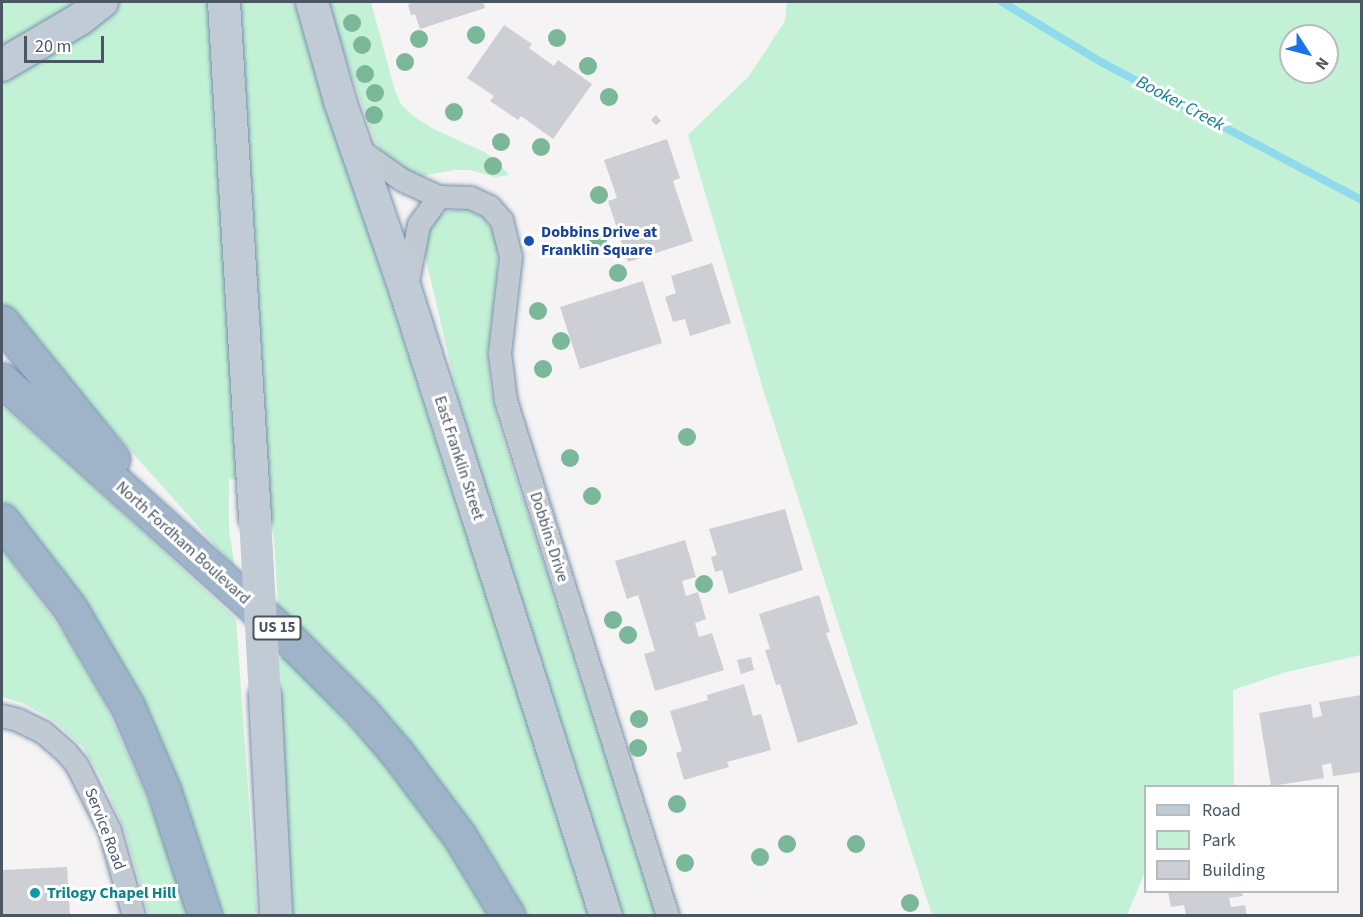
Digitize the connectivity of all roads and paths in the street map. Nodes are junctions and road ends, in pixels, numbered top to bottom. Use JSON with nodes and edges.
{"nodes":[{"id":1,"x":102,"y":2,"type":"edge"},
{"id":2,"x":224,"y":2,"type":"edge"},
{"id":3,"x":312,"y":2,"type":"edge"},
{"id":4,"x":2,"y":65,"type":"edge"},
{"id":5,"x":357,"y":148,"type":"junction"},
{"id":6,"x":439,"y":197,"type":"junction"},
{"id":7,"x":406,"y":292,"type":"junction"},
{"id":8,"x":2,"y":322,"type":"edge"},
{"id":9,"x":2,"y":380,"type":"edge"},
{"id":10,"x":2,"y":520,"type":"edge"},
{"id":11,"x":176,"y":537,"type":"junction"},
{"id":12,"x":2,"y":716,"type":"edge"},
{"id":13,"x":134,"y":915,"type":"edge"},
{"id":14,"x":205,"y":915,"type":"edge"},
{"id":15,"x":276,"y":915,"type":"edge"},
{"id":16,"x":508,"y":915,"type":"edge"},
{"id":17,"x":606,"y":915,"type":"edge"},
{"id":18,"x":668,"y":915,"type":"edge"}],
"edges":[{"from":1,"to":4,"type":"main road"},
{"from":2,"to":15,"type":"main road","bridge":true},
{"from":3,"to":5,"type":"main road","name":"East Franklin Street"},
{"from":5,"to":6,"type":"street","name":"Dobbins Drive"},
{"from":5,"to":7,"type":"main road","name":"East Franklin Street"},
{"from":6,"to":7,"type":"street"},
{"from":6,"to":18,"type":"street","name":"Dobbins Drive"},
{"from":7,"to":17,"type":"main road","name":"East Franklin Street"},
{"from":8,"to":11,"type":"highway"},
{"from":9,"to":11,"type":"highway","name":"North Fordham Boulevard","number":"US 15"},
{"from":10,"to":14,"type":"highway"},
{"from":11,"to":16,"type":"highway","name":"North Fordham Boulevard","number":"US 15"},
{"from":12,"to":13,"type":"street","name":"Service Road"}]}
